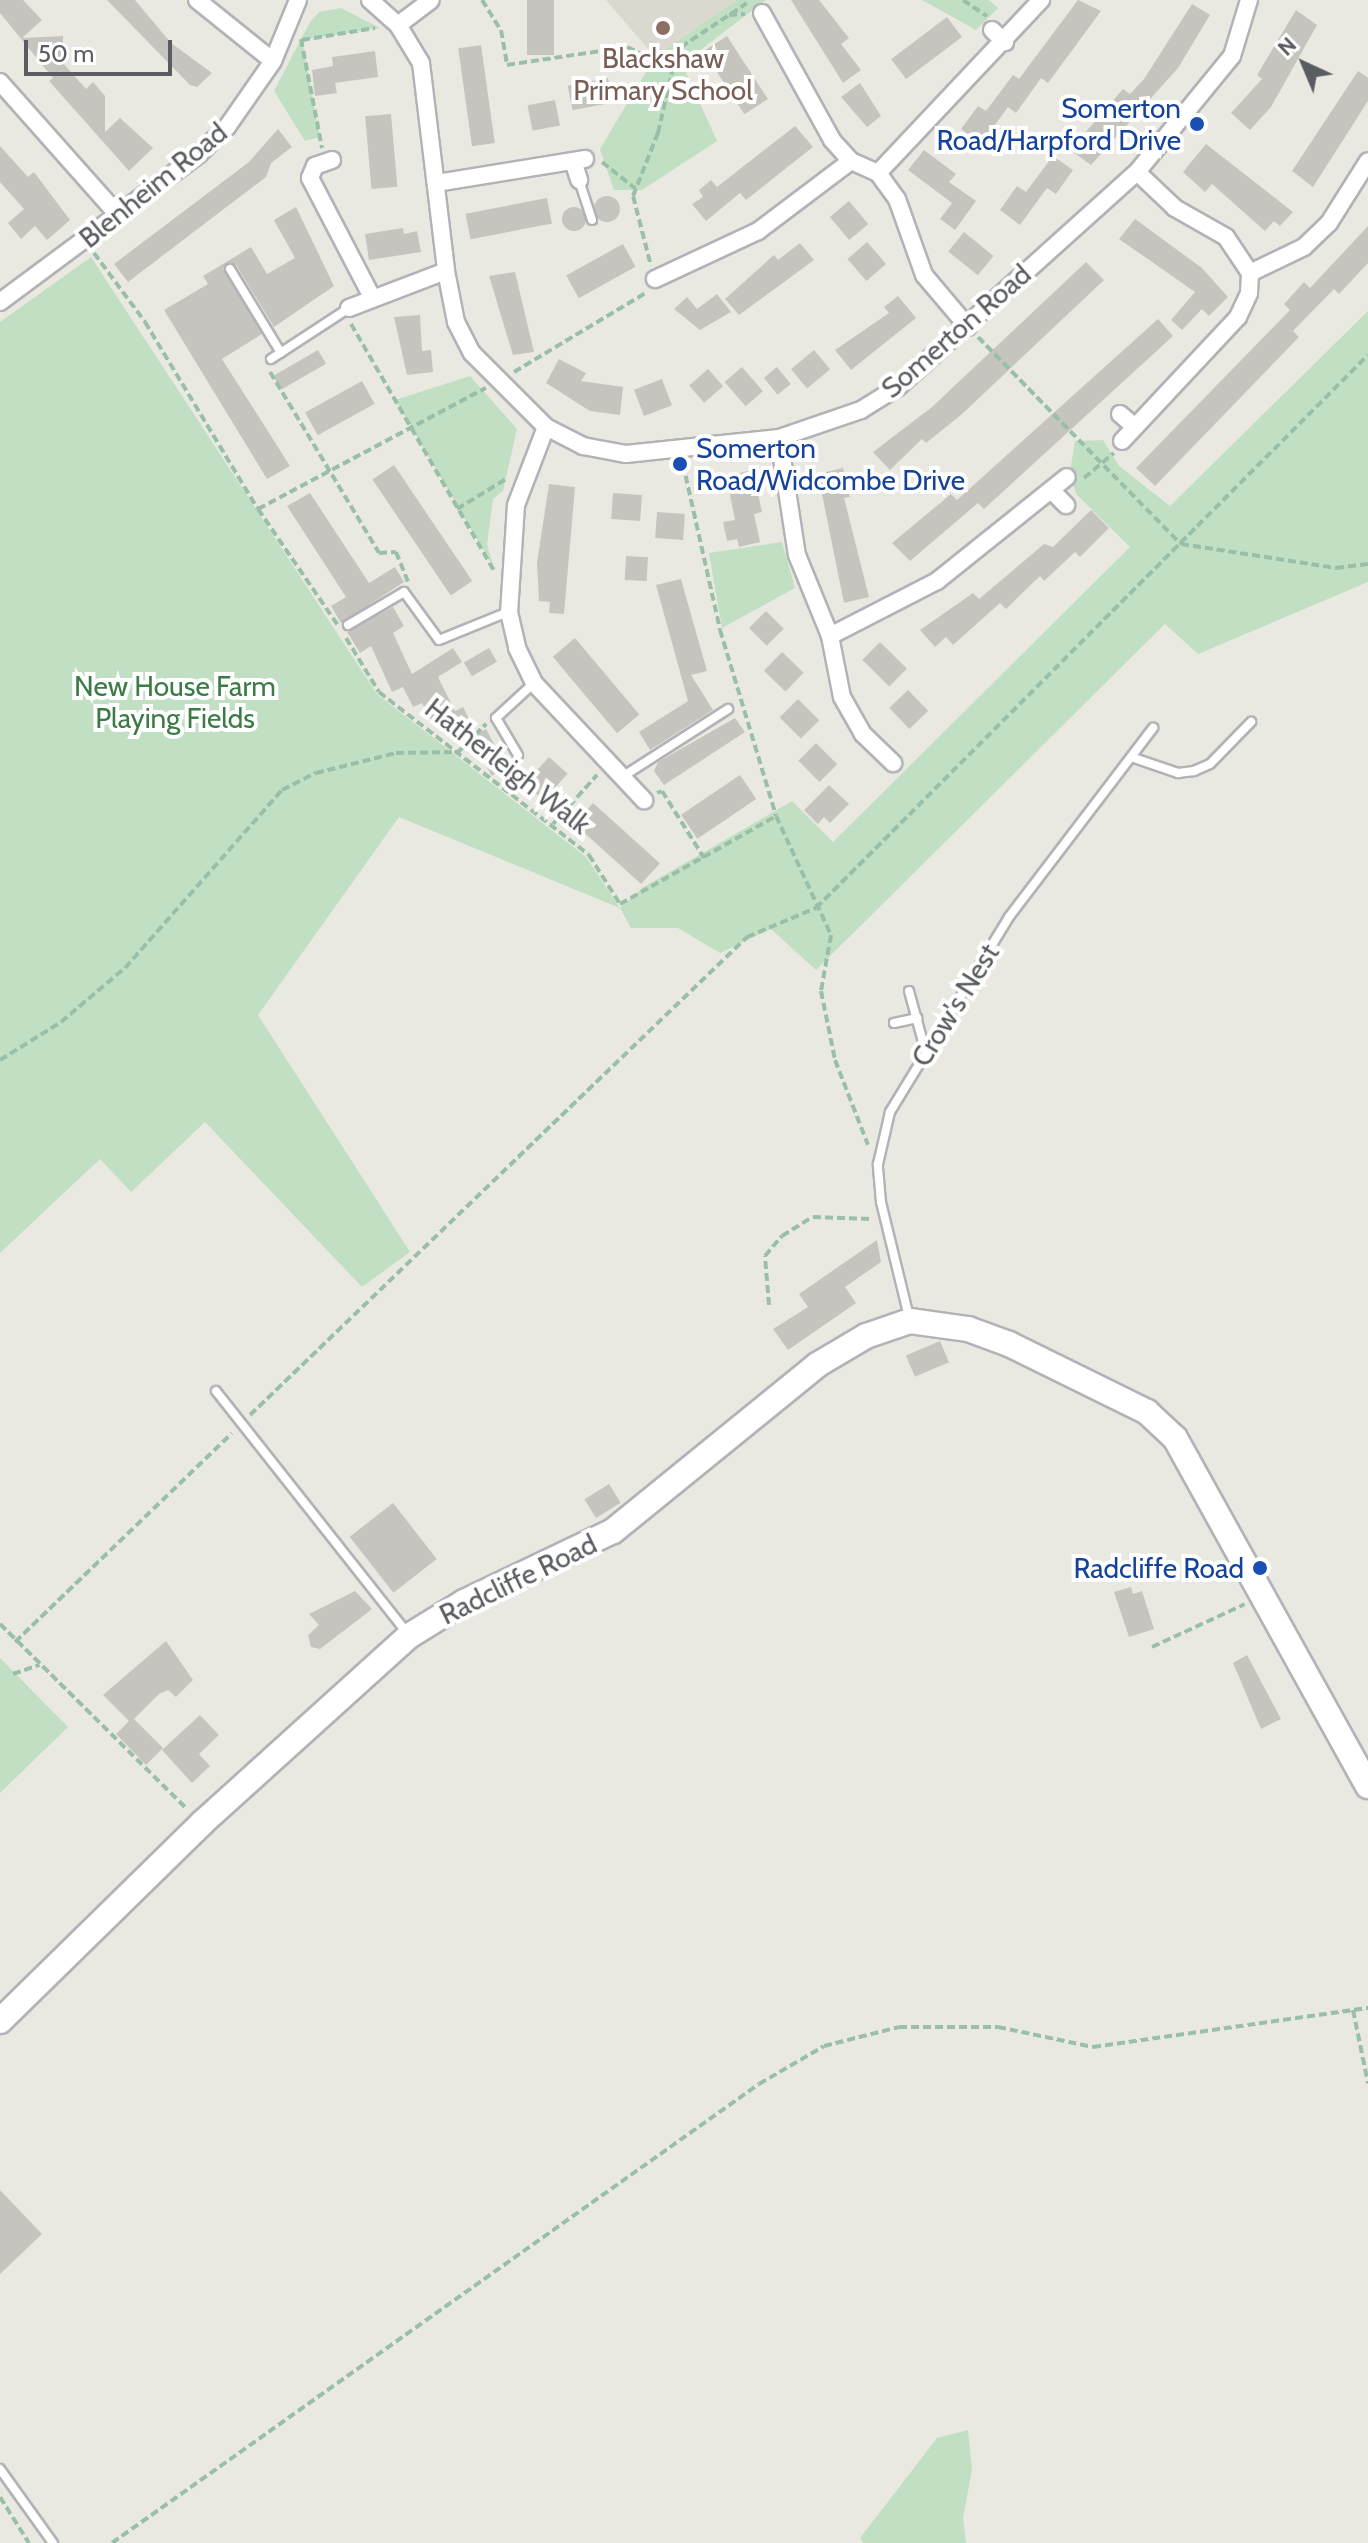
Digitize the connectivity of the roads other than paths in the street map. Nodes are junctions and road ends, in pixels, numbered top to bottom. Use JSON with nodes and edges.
{"nodes":[{"id":1,"x":197,"y":0,"type":"edge"},
{"id":2,"x":298,"y":0,"type":"edge"},
{"id":3,"x":370,"y":0,"type":"edge"},
{"id":4,"x":431,"y":0,"type":"edge"},
{"id":5,"x":1041,"y":0,"type":"edge"},
{"id":6,"x":1249,"y":0,"type":"edge"},
{"id":7,"x":756,"y":6,"type":"edge"},
{"id":8,"x":398,"y":25,"type":"junction"},
{"id":9,"x":992,"y":30,"type":"road end"},
{"id":10,"x":1005,"y":42,"type":"junction"},
{"id":11,"x":273,"y":61,"type":"junction"},
{"id":12,"x":0,"y":82,"type":"edge"},
{"id":13,"x":328,"y":161,"type":"road end"},
{"id":14,"x":851,"y":161,"type":"junction"},
{"id":15,"x":1368,"y":161,"type":"edge"},
{"id":16,"x":1137,"y":172,"type":"junction"},
{"id":17,"x":878,"y":173,"type":"junction"},
{"id":18,"x":579,"y":180,"type":"joint"},
{"id":19,"x":436,"y":183,"type":"junction"},
{"id":20,"x":119,"y":216,"type":"junction"},
{"id":21,"x":592,"y":220,"type":"dead end"},
{"id":22,"x":713,"y":249,"type":"junction"},
{"id":23,"x":720,"y":265,"type":"dead end"},
{"id":24,"x":230,"y":269,"type":"dead end"},
{"id":25,"x":446,"y":271,"type":"junction"},
{"id":26,"x":1250,"y":273,"type":"junction"},
{"id":27,"x":655,"y":279,"type":"road end"},
{"id":28,"x":371,"y":295,"type":"junction"},
{"id":29,"x":0,"y":302,"type":"edge"},
{"id":30,"x":346,"y":310,"type":"joint"},
{"id":31,"x":968,"y":327,"type":"junction"},
{"id":32,"x":281,"y":353,"type":"junction"},
{"id":33,"x":271,"y":359,"type":"road end"},
{"id":34,"x":1120,"y":414,"type":"dead end"},
{"id":35,"x":1134,"y":426,"type":"junction"},
{"id":36,"x":546,"y":427,"type":"junction"},
{"id":37,"x":779,"y":438,"type":"junction"},
{"id":38,"x":1122,"y":441,"type":"road end"},
{"id":39,"x":1066,"y":505,"type":"dead end"},
{"id":40,"x":509,"y":604,"type":"junction"},
{"id":41,"x":348,"y":625,"type":"dead end"},
{"id":42,"x":830,"y":636,"type":"junction"},
{"id":43,"x":534,"y":683,"type":"junction"},
{"id":44,"x":728,"y":709,"type":"dead end"},
{"id":45,"x":1251,"y":722,"type":"dead end"},
{"id":46,"x":1153,"y":728,"type":"dead end"},
{"id":47,"x":879,"y":752,"type":"junction"},
{"id":48,"x":518,"y":755,"type":"dead end"},
{"id":49,"x":1131,"y":757,"type":"junction"},
{"id":50,"x":893,"y":763,"type":"dead end"},
{"id":51,"x":866,"y":765,"type":"dead end"},
{"id":52,"x":622,"y":777,"type":"junction"},
{"id":53,"x":644,"y":800,"type":"road end"},
{"id":54,"x":909,"y":991,"type":"dead end"},
{"id":55,"x":917,"y":1018,"type":"junction"},
{"id":56,"x":894,"y":1023,"type":"dead end"},
{"id":57,"x":926,"y":1053,"type":"junction"},
{"id":58,"x":910,"y":1321,"type":"junction"},
{"id":59,"x":216,"y":1391,"type":"dead end"},
{"id":60,"x":409,"y":1636,"type":"junction"},
{"id":61,"x":1368,"y":1786,"type":"edge"},
{"id":62,"x":0,"y":2021,"type":"edge"},
{"id":63,"x":0,"y":2469,"type":"edge"},
{"id":64,"x":53,"y":2543,"type":"edge"}],
"edges":[{"from":1,"to":11,"type":"street"},
{"from":2,"to":11,"type":"street","name":"Blenheim Road"},
{"from":3,"to":8,"type":"street","name":"Somerton Road"},
{"from":4,"to":8,"type":"street"},
{"from":5,"to":10,"type":"street"},
{"from":6,"to":16,"type":"street","name":"Somerton Road"},
{"from":7,"to":14,"type":"street"},
{"from":8,"to":19,"type":"street","name":"Somerton Road"},
{"from":9,"to":10,"type":"street"},
{"from":10,"to":17,"type":"street"},
{"from":11,"to":20,"type":"street","name":"Blenheim Road"},
{"from":12,"to":20,"type":"street"},
{"from":13,"to":28,"type":"street"},
{"from":14,"to":17,"type":"street"},
{"from":14,"to":22,"type":"street"},
{"from":15,"to":26,"type":"street"},
{"from":16,"to":26,"type":"street"},
{"from":16,"to":31,"type":"street","name":"Somerton Road"},
{"from":17,"to":31,"type":"street"},
{"from":18,"to":19,"type":"street"},
{"from":18,"to":21,"type":"lane"},
{"from":19,"to":25,"type":"street","name":"Somerton Road"},
{"from":20,"to":29,"type":"street","name":"Blenheim Road"},
{"from":22,"to":23,"type":"street"},
{"from":22,"to":27,"type":"street"},
{"from":24,"to":32,"type":"lane"},
{"from":25,"to":28,"type":"street"},
{"from":25,"to":36,"type":"street","name":"Somerton Road"},
{"from":26,"to":35,"type":"street"},
{"from":28,"to":30,"type":"street"},
{"from":30,"to":32,"type":"lane"},
{"from":31,"to":37,"type":"street","name":"Somerton Road"},
{"from":32,"to":33,"type":"lane"},
{"from":34,"to":35,"type":"street"},
{"from":35,"to":38,"type":"street"},
{"from":36,"to":37,"type":"street","name":"Somerton Road"},
{"from":36,"to":40,"type":"street"},
{"from":37,"to":42,"type":"street"},
{"from":39,"to":42,"type":"street"},
{"from":40,"to":41,"type":"lane"},
{"from":40,"to":43,"type":"street"},
{"from":42,"to":47,"type":"street"},
{"from":43,"to":48,"type":"lane"},
{"from":43,"to":52,"type":"street"},
{"from":44,"to":52,"type":"lane"},
{"from":45,"to":49,"type":"lane"},
{"from":46,"to":49,"type":"lane","name":"Crow's Nest"},
{"from":47,"to":50,"type":"street"},
{"from":47,"to":51,"type":"street"},
{"from":49,"to":57,"type":"lane","name":"Crow's Nest"},
{"from":52,"to":53,"type":"street"},
{"from":54,"to":55,"type":"lane"},
{"from":55,"to":56,"type":"lane"},
{"from":55,"to":57,"type":"lane"},
{"from":57,"to":58,"type":"lane","name":"Crow's Nest"},
{"from":58,"to":60,"type":"main road","name":"Radcliffe Road"},
{"from":58,"to":61,"type":"main road","name":"Radcliffe Road"},
{"from":59,"to":60,"type":"lane"},
{"from":60,"to":62,"type":"main road","name":"Radcliffe Road"},
{"from":63,"to":64,"type":"lane"}]}
